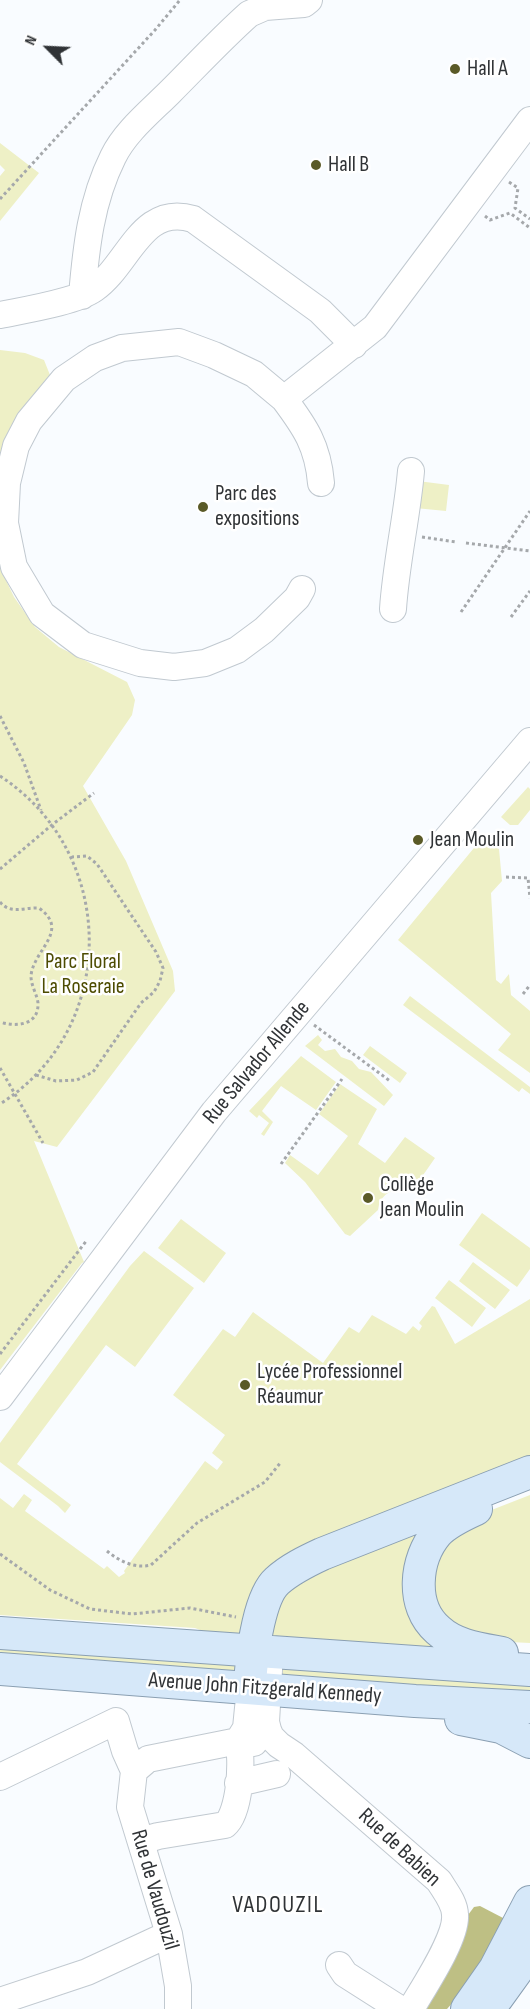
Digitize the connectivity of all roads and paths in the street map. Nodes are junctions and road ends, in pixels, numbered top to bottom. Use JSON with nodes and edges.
{"nodes":[{"id":1,"x":180,"y":0,"type":"edge"},
{"id":2,"x":309,"y":0,"type":"edge"},
{"id":3,"x":530,"y":120,"type":"edge"},
{"id":4,"x":493,"y":170,"type":"junction"},
{"id":5,"x":0,"y":199,"type":"edge"},
{"id":6,"x":468,"y":203,"type":"junction"},
{"id":7,"x":530,"y":219,"type":"edge"},
{"id":8,"x":530,"y":228,"type":"edge"},
{"id":9,"x":82,"y":296,"type":"junction"},
{"id":10,"x":0,"y":315,"type":"edge"},
{"id":11,"x":354,"y":345,"type":"junction"},
{"id":12,"x":284,"y":399,"type":"junction"},
{"id":13,"x":411,"y":471,"type":"dead end"},
{"id":14,"x":321,"y":483,"type":"dead end"},
{"id":15,"x":530,"y":511,"type":"edge"},
{"id":16,"x":404,"y":535,"type":"junction"},
{"id":17,"x":456,"y":542,"type":"dead end"},
{"id":18,"x":466,"y":543,"type":"dead end"},
{"id":19,"x":504,"y":548,"type":"junction"},
{"id":20,"x":530,"y":551,"type":"edge"},
{"id":21,"x":302,"y":589,"type":"dead end"},
{"id":22,"x":530,"y":591,"type":"edge"},
{"id":23,"x":393,"y":609,"type":"dead end"},
{"id":24,"x":461,"y":612,"type":"dead end"},
{"id":25,"x":511,"y":617,"type":"dead end"},
{"id":26,"x":0,"y":716,"type":"edge"},
{"id":27,"x":530,"y":741,"type":"edge"},
{"id":28,"x":0,"y":776,"type":"edge"},
{"id":29,"x":94,"y":793,"type":"dead end"},
{"id":30,"x":42,"y":811,"type":"junction"},
{"id":31,"x":53,"y":824,"type":"junction"},
{"id":32,"x":72,"y":857,"type":"junction"},
{"id":33,"x":0,"y":869,"type":"edge"},
{"id":34,"x":506,"y":878,"type":"dead end"},
{"id":35,"x":530,"y":897,"type":"edge"},
{"id":36,"x":0,"y":902,"type":"edge"},
{"id":37,"x":530,"y":985,"type":"edge"},
{"id":38,"x":523,"y":994,"type":"dead end"},
{"id":39,"x":0,"y":1022,"type":"edge"},
{"id":40,"x":322,"y":1032,"type":"dead end"},
{"id":41,"x":0,"y":1068,"type":"edge"},
{"id":42,"x":36,"y":1075,"type":"junction"},
{"id":43,"x":342,"y":1079,"type":"dead end"},
{"id":44,"x":390,"y":1081,"type":"dead end"},
{"id":45,"x":15,"y":1094,"type":"junction"},
{"id":46,"x":0,"y":1104,"type":"edge"},
{"id":47,"x":44,"y":1143,"type":"dead end"},
{"id":48,"x":281,"y":1164,"type":"dead end"},
{"id":49,"x":87,"y":1240,"type":"dead end"},
{"id":50,"x":0,"y":1354,"type":"edge"},
{"id":51,"x":0,"y":1397,"type":"edge"},
{"id":52,"x":281,"y":1462,"type":"dead end"},
{"id":53,"x":530,"y":1472,"type":"edge"},
{"id":54,"x":530,"y":1487,"type":"edge"},
{"id":55,"x":106,"y":1551,"type":"dead end"},
{"id":56,"x":0,"y":1554,"type":"edge"},
{"id":57,"x":260,"y":1621,"type":"junction"},
{"id":58,"x":0,"y":1633,"type":"edge"},
{"id":59,"x":261,"y":1652,"type":"junction"},
{"id":60,"x":530,"y":1657,"type":"edge"},
{"id":61,"x":0,"y":1670,"type":"edge"},
{"id":62,"x":530,"y":1670,"type":"edge"},
{"id":63,"x":259,"y":1689,"type":"junction"},
{"id":64,"x":319,"y":1693,"type":"junction"},
{"id":65,"x":530,"y":1707,"type":"edge"},
{"id":66,"x":238,"y":1741,"type":"junction"},
{"id":67,"x":530,"y":1742,"type":"edge"},
{"id":68,"x":279,"y":1745,"type":"junction"},
{"id":69,"x":134,"y":1771,"type":"junction"},
{"id":70,"x":277,"y":1774,"type":"dead end"},
{"id":71,"x":0,"y":1777,"type":"edge"},
{"id":72,"x":238,"y":1783,"type":"junction"},
{"id":73,"x":141,"y":1841,"type":"junction"},
{"id":74,"x":530,"y":1902,"type":"edge"},
{"id":75,"x":169,"y":1934,"type":"junction"},
{"id":76,"x":530,"y":1952,"type":"edge"},
{"id":77,"x":339,"y":1965,"type":"dead end"},
{"id":78,"x":530,"y":1975,"type":"edge"},
{"id":79,"x":0,"y":2001,"type":"edge"},
{"id":80,"x":178,"y":2009,"type":"edge"},
{"id":81,"x":400,"y":2009,"type":"edge"},
{"id":82,"x":411,"y":2009,"type":"edge"},
{"id":83,"x":467,"y":2009,"type":"edge"},
{"id":84,"x":488,"y":2009,"type":"edge"},
{"id":85,"x":506,"y":2009,"type":"edge"}],
"edges":[{"from":1,"to":5,"type":"path"},
{"from":2,"to":9,"type":"street"},
{"from":3,"to":4,"type":"street"},
{"from":4,"to":6,"type":"street"},
{"from":4,"to":7,"type":"path"},
{"from":6,"to":8,"type":"path"},
{"from":6,"to":11,"type":"street"},
{"from":9,"to":10,"type":"street"},
{"from":9,"to":11,"type":"street"},
{"from":11,"to":12,"type":"street"},
{"from":12,"to":14,"type":"street"},
{"from":12,"to":21,"type":"street"},
{"from":13,"to":16,"type":"street"},
{"from":15,"to":19,"type":"path"},
{"from":16,"to":17,"type":"path"},
{"from":16,"to":23,"type":"street"},
{"from":18,"to":19,"type":"path"},
{"from":19,"to":20,"type":"path"},
{"from":19,"to":24,"type":"path"},
{"from":22,"to":25,"type":"path"},
{"from":26,"to":30,"type":"path"},
{"from":27,"to":51,"type":"street","name":"Rue Salvador Allende"},
{"from":28,"to":30,"type":"path"},
{"from":29,"to":31,"type":"path"},
{"from":30,"to":31,"type":"path"},
{"from":31,"to":32,"type":"path"},
{"from":31,"to":33,"type":"path"},
{"from":32,"to":42,"type":"path"},
{"from":32,"to":42,"type":"path"},
{"from":34,"to":35,"type":"path"},
{"from":36,"to":39,"type":"path"},
{"from":37,"to":38,"type":"path"},
{"from":40,"to":44,"type":"path"},
{"from":41,"to":45,"type":"path"},
{"from":42,"to":45,"type":"path"},
{"from":43,"to":48,"type":"path"},
{"from":45,"to":46,"type":"path"},
{"from":45,"to":47,"type":"path"},
{"from":49,"to":50,"type":"path"},
{"from":52,"to":55,"type":"path"},
{"from":53,"to":57,"type":"main road"},
{"from":54,"to":60,"type":"main road"},
{"from":56,"to":57,"type":"path"},
{"from":57,"to":59,"type":"main road"},
{"from":58,"to":59,"type":"main road","name":"Avenue John Fitzgerald Kennedy"},
{"from":59,"to":62,"type":"main road","name":"Avenue John Fitzgerald Kennedy"},
{"from":59,"to":63,"type":"main road"},
{"from":61,"to":63,"type":"main road","name":"Avenue John Fitzgerald Kennedy"},
{"from":63,"to":64,"type":"main road","name":"Avenue John Fitzgerald Kennedy"},
{"from":63,"to":66,"type":"street"},
{"from":63,"to":68,"type":"street"},
{"from":64,"to":65,"type":"main road","name":"Avenue John Fitzgerald Kennedy"},
{"from":64,"to":67,"type":"main road"},
{"from":66,"to":68,"type":"street"},
{"from":66,"to":69,"type":"street"},
{"from":66,"to":72,"type":"street"},
{"from":68,"to":82,"type":"street","name":"Rue de Babien"},
{"from":69,"to":71,"type":"street","name":"Rue de Vaudouzil"},
{"from":69,"to":73,"type":"street","name":"Rue de Vaudouzil"},
{"from":70,"to":72,"type":"street"},
{"from":72,"to":73,"type":"street"},
{"from":73,"to":75,"type":"street","name":"Rue de Vaudouzil"},
{"from":74,"to":83,"type":"main road"},
{"from":75,"to":79,"type":"street"},
{"from":75,"to":80,"type":"street","name":"Rue de Vaudouzil"},
{"from":76,"to":84,"type":"main road"},
{"from":77,"to":81,"type":"street"},
{"from":78,"to":85,"type":"main road"}]}
